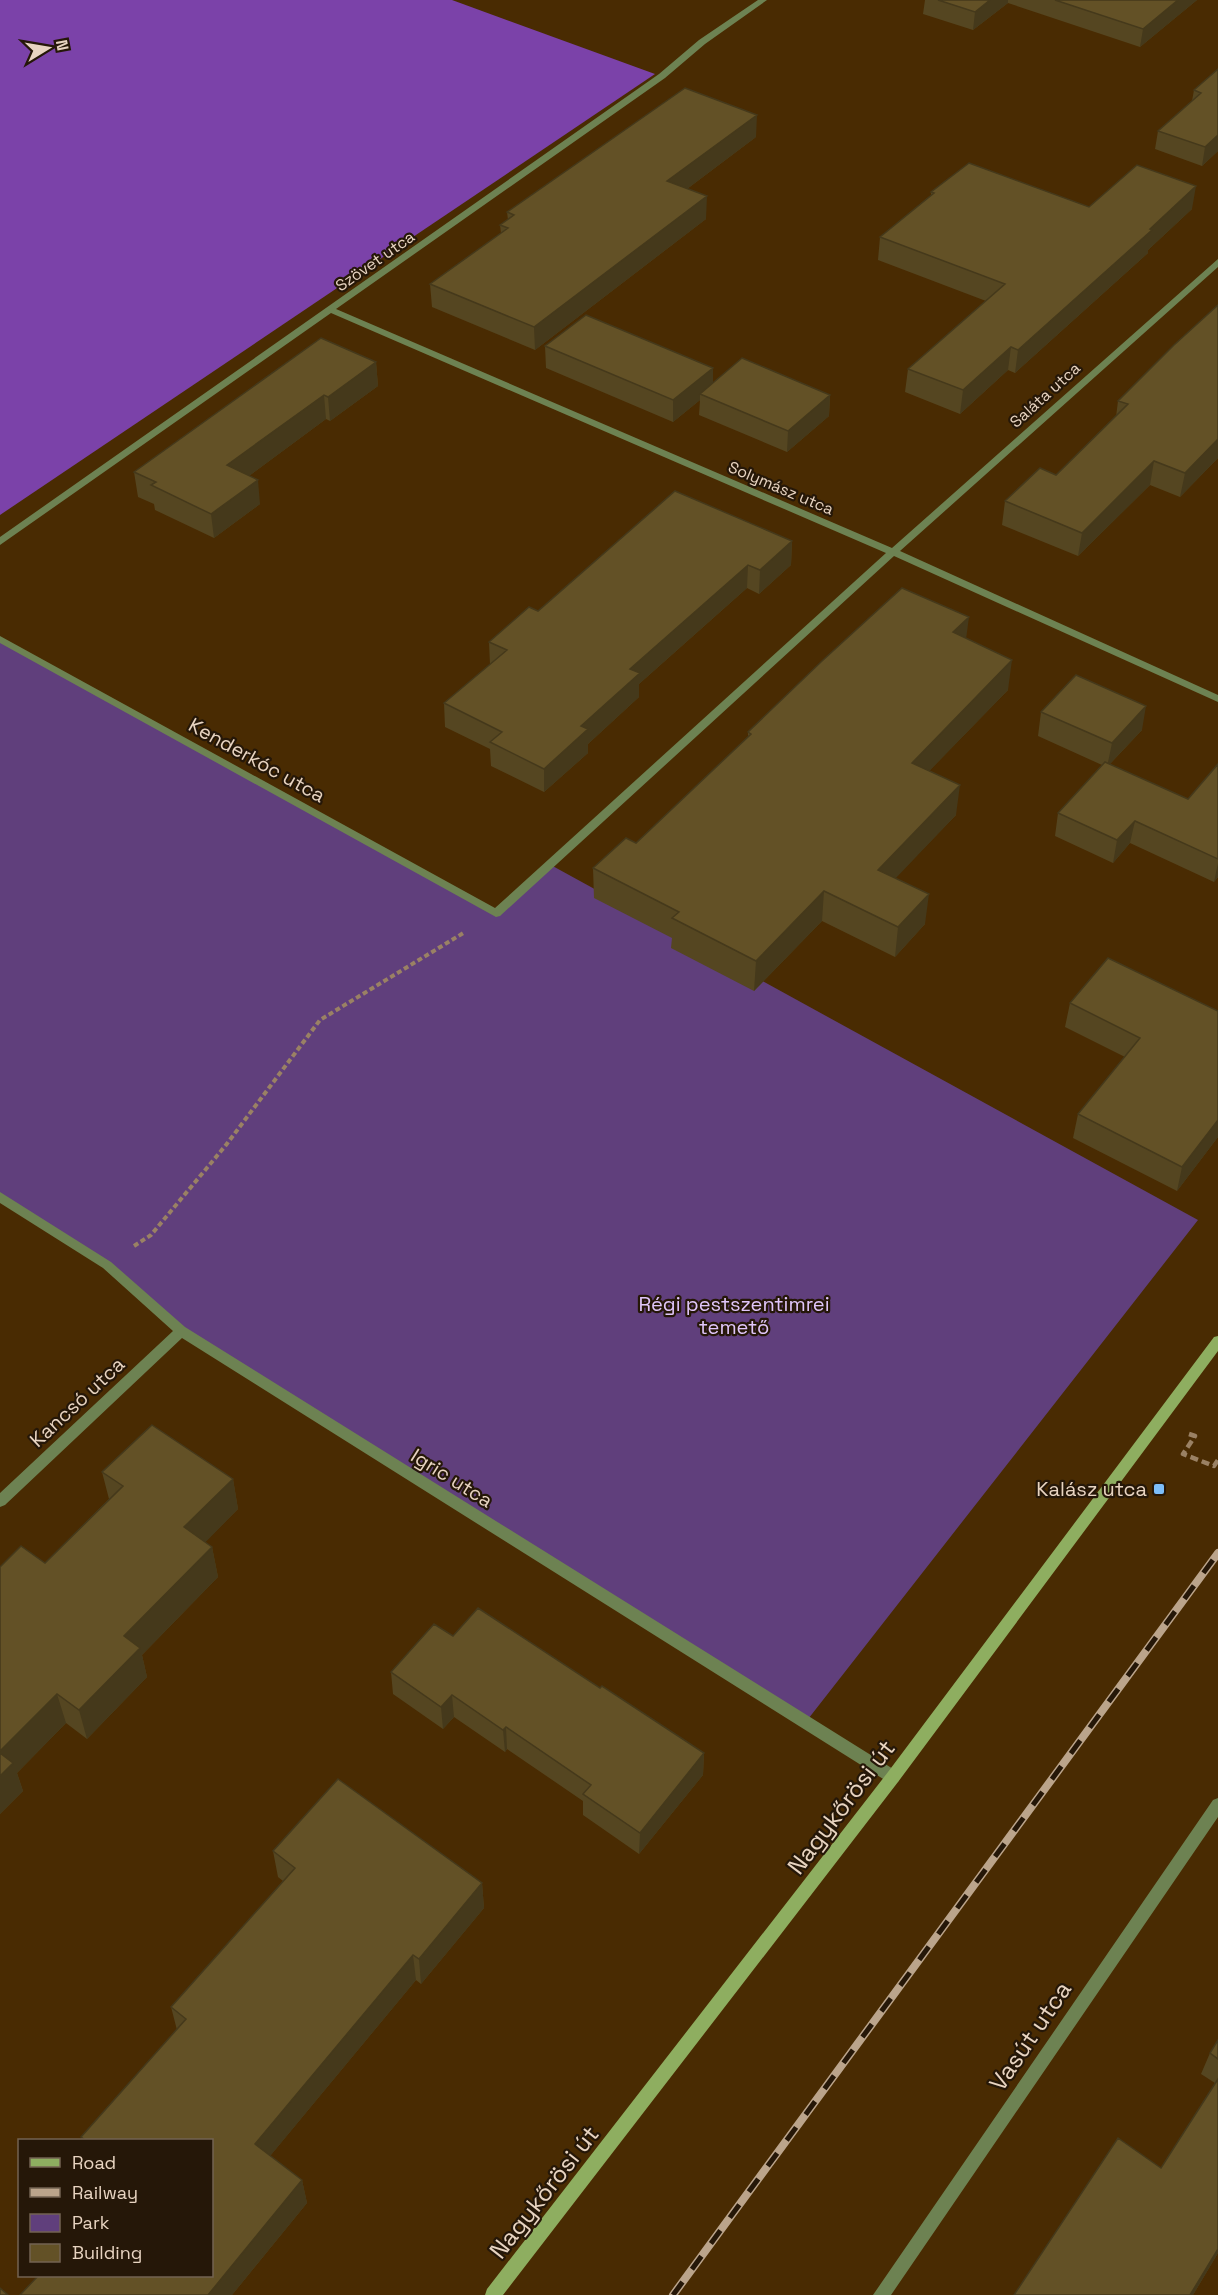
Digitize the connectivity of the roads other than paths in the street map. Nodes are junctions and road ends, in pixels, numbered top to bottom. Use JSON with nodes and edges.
{"nodes":[{"id":1,"x":763,"y":0,"type":"edge"},
{"id":2,"x":1218,"y":261,"type":"edge"},
{"id":3,"x":330,"y":310,"type":"junction"},
{"id":4,"x":0,"y":542,"type":"edge"},
{"id":5,"x":893,"y":552,"type":"junction"},
{"id":6,"x":0,"y":639,"type":"edge"},
{"id":7,"x":1218,"y":699,"type":"edge"},
{"id":8,"x":496,"y":913,"type":"joint"},
{"id":9,"x":0,"y":1197,"type":"edge"},
{"id":10,"x":181,"y":1331,"type":"junction"},
{"id":11,"x":1218,"y":1341,"type":"edge"},
{"id":12,"x":0,"y":1501,"type":"edge"},
{"id":13,"x":893,"y":1777,"type":"junction"},
{"id":14,"x":1218,"y":1805,"type":"edge"},
{"id":15,"x":493,"y":2295,"type":"edge"},
{"id":16,"x":881,"y":2295,"type":"edge"}],
"edges":[{"from":1,"to":3,"type":"street","name":"Szövet utca"},
{"from":2,"to":5,"type":"street","name":"Saláta utca"},
{"from":3,"to":4,"type":"street","name":"Szövet utca"},
{"from":3,"to":5,"type":"street","name":"Solymász utca"},
{"from":5,"to":7,"type":"street","name":"Solymász utca"},
{"from":5,"to":8,"type":"street","name":"Saláta utca"},
{"from":6,"to":8,"type":"street","name":"Kenderkóc utca"},
{"from":9,"to":10,"type":"street","name":"Igric utca"},
{"from":10,"to":12,"type":"street","name":"Kancsó utca"},
{"from":10,"to":13,"type":"street","name":"Igric utca"},
{"from":11,"to":13,"type":"main road","name":"Nagykőrösi út"},
{"from":13,"to":15,"type":"main road","name":"Nagykőrösi út"},
{"from":14,"to":16,"type":"street","name":"Vasút utca"}]}
